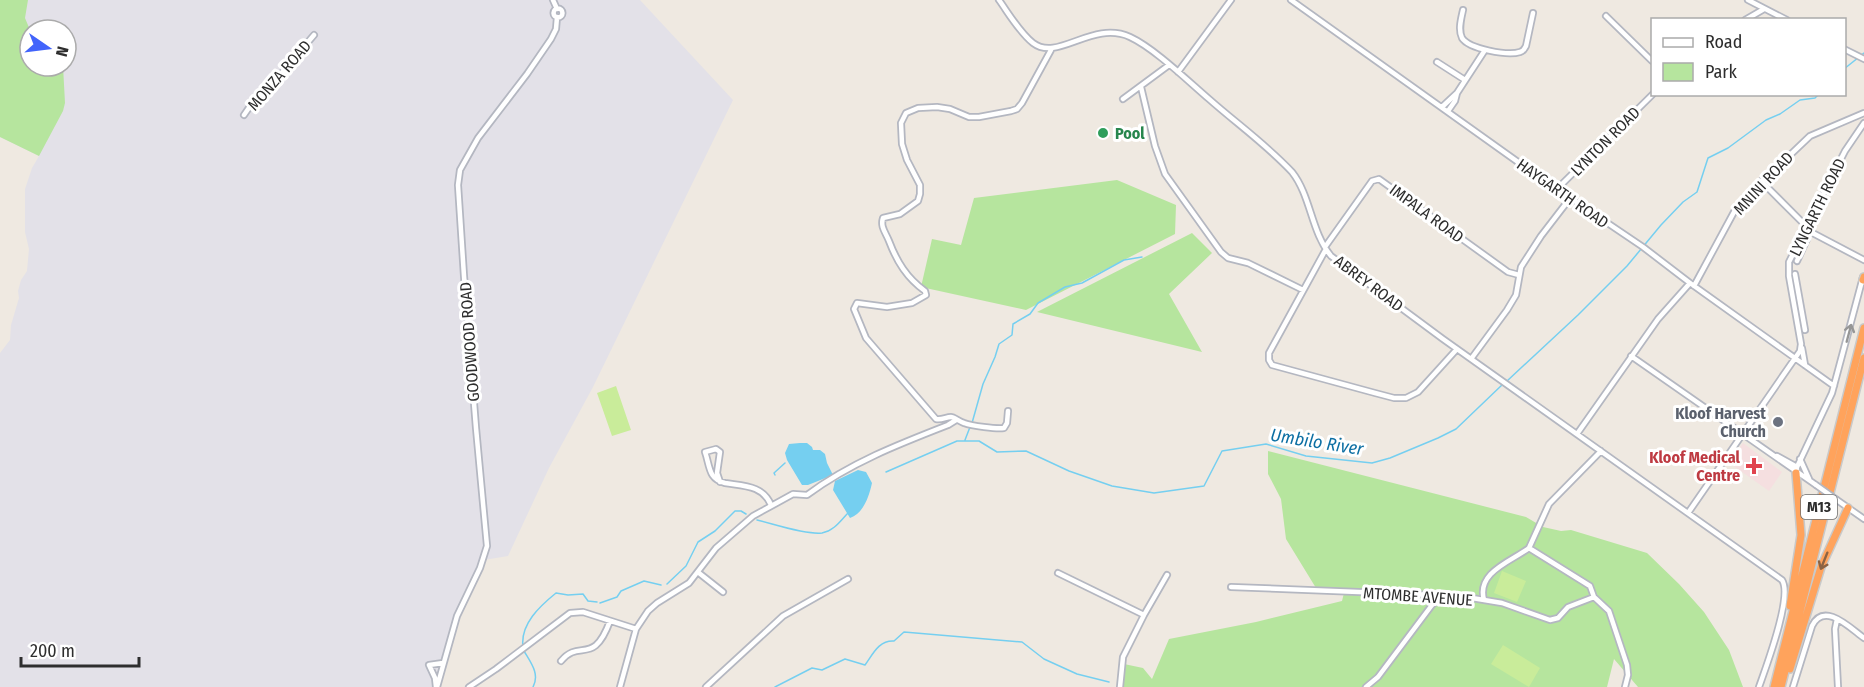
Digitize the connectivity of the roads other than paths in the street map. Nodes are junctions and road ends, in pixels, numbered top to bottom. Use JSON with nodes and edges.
{"nodes":[{"id":1,"x":554,"y":0,"type":"edge"},
{"id":2,"x":999,"y":0,"type":"edge"},
{"id":3,"x":1231,"y":0,"type":"edge"},
{"id":4,"x":1291,"y":0,"type":"edge"},
{"id":5,"x":1748,"y":0,"type":"edge"},
{"id":6,"x":1764,"y":9,"type":"junction"},
{"id":7,"x":1463,"y":10,"type":"dead end"},
{"id":8,"x":1533,"y":13,"type":"dead end"},
{"id":9,"x":1606,"y":16,"type":"dead end"},
{"id":10,"x":1748,"y":18,"type":"edge"},
{"id":11,"x":1783,"y":18,"type":"edge"},
{"id":12,"x":314,"y":34,"type":"dead end"},
{"id":13,"x":1051,"y":50,"type":"junction"},
{"id":14,"x":1485,"y":50,"type":"junction"},
{"id":15,"x":1847,"y":50,"type":"edge"},
{"id":16,"x":1651,"y":59,"type":"edge"},
{"id":17,"x":1864,"y":59,"type":"edge"},
{"id":18,"x":1437,"y":62,"type":"dead end"},
{"id":19,"x":1169,"y":65,"type":"junction"},
{"id":20,"x":1178,"y":72,"type":"junction"},
{"id":21,"x":1465,"y":80,"type":"junction"},
{"id":22,"x":1141,"y":87,"type":"junction"},
{"id":23,"x":1457,"y":93,"type":"junction"},
{"id":24,"x":1651,"y":96,"type":"edge"},
{"id":25,"x":1123,"y":99,"type":"dead end"},
{"id":26,"x":1442,"y":107,"type":"junction"},
{"id":27,"x":1448,"y":111,"type":"junction"},
{"id":28,"x":1864,"y":112,"type":"edge"},
{"id":29,"x":244,"y":116,"type":"dead end"},
{"id":30,"x":1864,"y":123,"type":"edge"},
{"id":31,"x":1761,"y":181,"type":"junction"},
{"id":32,"x":1558,"y":188,"type":"junction"},
{"id":33,"x":1571,"y":197,"type":"junction"},
{"id":34,"x":1806,"y":227,"type":"junction"},
{"id":35,"x":1807,"y":239,"type":"dead end"},
{"id":36,"x":1797,"y":244,"type":"junction"},
{"id":37,"x":1803,"y":247,"type":"junction"},
{"id":38,"x":1325,"y":248,"type":"junction"},
{"id":39,"x":1863,"y":258,"type":"edge"},
{"id":40,"x":1797,"y":261,"type":"dead end"},
{"id":41,"x":1795,"y":274,"type":"dead end"},
{"id":42,"x":1519,"y":275,"type":"junction"},
{"id":43,"x":1864,"y":277,"type":"edge"},
{"id":44,"x":1692,"y":285,"type":"junction"},
{"id":45,"x":1797,"y":287,"type":"junction"},
{"id":46,"x":1791,"y":288,"type":"junction"},
{"id":47,"x":1303,"y":290,"type":"junction"},
{"id":48,"x":1864,"y":328,"type":"edge"},
{"id":49,"x":1805,"y":330,"type":"dead end"},
{"id":50,"x":1802,"y":348,"type":"junction"},
{"id":51,"x":1457,"y":349,"type":"junction"},
{"id":52,"x":1631,"y":356,"type":"junction"},
{"id":53,"x":1864,"y":358,"type":"edge"},
{"id":54,"x":1471,"y":359,"type":"junction"},
{"id":55,"x":1796,"y":359,"type":"junction"},
{"id":56,"x":1805,"y":365,"type":"junction"},
{"id":57,"x":1834,"y":386,"type":"junction"},
{"id":58,"x":1008,"y":411,"type":"dead end"},
{"id":59,"x":956,"y":420,"type":"junction"},
{"id":60,"x":1577,"y":434,"type":"junction"},
{"id":61,"x":1743,"y":434,"type":"junction"},
{"id":62,"x":1601,"y":451,"type":"junction"},
{"id":63,"x":1800,"y":459,"type":"junction"},
{"id":64,"x":1797,"y":470,"type":"junction"},
{"id":65,"x":1810,"y":481,"type":"junction"},
{"id":66,"x":720,"y":482,"type":"junction"},
{"id":67,"x":1701,"y":494,"type":"junction"},
{"id":68,"x":771,"y":505,"type":"junction"},
{"id":69,"x":1848,"y":508,"type":"junction"},
{"id":70,"x":1688,"y":513,"type":"junction"},
{"id":71,"x":1696,"y":518,"type":"junction"},
{"id":72,"x":1864,"y":519,"type":"edge"},
{"id":73,"x":1529,"y":548,"type":"junction"},
{"id":74,"x":699,"y":573,"type":"junction"},
{"id":75,"x":1058,"y":573,"type":"dead end"},
{"id":76,"x":1167,"y":575,"type":"dead end"},
{"id":77,"x":848,"y":579,"type":"dead end"},
{"id":78,"x":1231,"y":587,"type":"dead end"},
{"id":79,"x":1484,"y":588,"type":"junction"},
{"id":80,"x":723,"y":592,"type":"dead end"},
{"id":81,"x":1443,"y":595,"type":"junction"},
{"id":82,"x":1469,"y":597,"type":"junction"},
{"id":83,"x":1594,"y":597,"type":"junction"},
{"id":84,"x":1484,"y":600,"type":"junction"},
{"id":85,"x":1144,"y":615,"type":"junction"},
{"id":86,"x":1837,"y":619,"type":"junction"},
{"id":87,"x":610,"y":621,"type":"junction"},
{"id":88,"x":1790,"y":626,"type":"junction"},
{"id":89,"x":636,"y":629,"type":"junction"},
{"id":90,"x":1864,"y":638,"type":"edge"},
{"id":91,"x":561,"y":661,"type":"dead end"},
{"id":92,"x":443,"y":663,"type":"junction"},
{"id":93,"x":436,"y":687,"type":"edge"},
{"id":94,"x":469,"y":687,"type":"edge"},
{"id":95,"x":620,"y":687,"type":"edge"},
{"id":96,"x":706,"y":687,"type":"edge"},
{"id":97,"x":1120,"y":687,"type":"edge"},
{"id":98,"x":1366,"y":687,"type":"edge"},
{"id":99,"x":1625,"y":687,"type":"edge"},
{"id":100,"x":1759,"y":687,"type":"edge"},
{"id":101,"x":1774,"y":687,"type":"edge"},
{"id":102,"x":1783,"y":687,"type":"edge"},
{"id":103,"x":1793,"y":687,"type":"edge"},
{"id":104,"x":1838,"y":687,"type":"edge"}],
"edges":[{"from":1,"to":92,"type":"street","name":"GOODWOOD ROAD"},
{"from":2,"to":13,"type":"street"},
{"from":3,"to":20,"type":"street"},
{"from":4,"to":26,"type":"street","name":"HAYGARTH ROAD"},
{"from":5,"to":6,"type":"street"},
{"from":6,"to":10,"type":"street"},
{"from":6,"to":11,"type":"street"},
{"from":7,"to":14,"type":"street"},
{"from":8,"to":14,"type":"street"},
{"from":9,"to":16,"type":"street"},
{"from":12,"to":29,"type":"street","name":"MONZA ROAD"},
{"from":13,"to":19,"type":"street","name":"ABREY ROAD"},
{"from":13,"to":59,"type":"street"},
{"from":14,"to":21,"type":"street"},
{"from":15,"to":17,"type":"street"},
{"from":18,"to":21,"type":"street"},
{"from":19,"to":20,"type":"street","name":"ABREY ROAD"},
{"from":19,"to":22,"type":"street"},
{"from":20,"to":38,"type":"street","name":"ABREY ROAD"},
{"from":21,"to":23,"type":"street"},
{"from":22,"to":25,"type":"street"},
{"from":22,"to":47,"type":"street"},
{"from":23,"to":26,"type":"street"},
{"from":23,"to":27,"type":"street"},
{"from":24,"to":32,"type":"street","name":"LYNTON ROAD"},
{"from":26,"to":27,"type":"street","name":"HAYGARTH ROAD"},
{"from":27,"to":32,"type":"street","name":"HAYGARTH ROAD"},
{"from":28,"to":31,"type":"street","name":"MNINI ROAD"},
{"from":30,"to":34,"type":"street","name":"LYNGARTH ROAD"},
{"from":31,"to":34,"type":"street"},
{"from":31,"to":44,"type":"street","name":"MNINI ROAD"},
{"from":32,"to":33,"type":"street","name":"HAYGARTH ROAD"},
{"from":33,"to":42,"type":"street"},
{"from":33,"to":44,"type":"street","name":"HAYGARTH ROAD"},
{"from":34,"to":36,"type":"street","name":"LYNGARTH ROAD"},
{"from":34,"to":39,"type":"street"},
{"from":35,"to":37,"type":"street"},
{"from":36,"to":37,"type":"street"},
{"from":36,"to":46,"type":"street","name":"LYNGARTH ROAD"},
{"from":37,"to":40,"type":"street"},
{"from":38,"to":42,"type":"street","name":"IMPALA ROAD"},
{"from":38,"to":47,"type":"street"},
{"from":38,"to":51,"type":"street","name":"ABREY ROAD"},
{"from":41,"to":45,"type":"street"},
{"from":42,"to":54,"type":"street"},
{"from":57,"to":43,"type":"street","one_way":true},
{"from":44,"to":52,"type":"street","name":"MNINI ROAD"},
{"from":44,"to":55,"type":"street","name":"HAYGARTH ROAD"},
{"from":45,"to":46,"type":"street"},
{"from":45,"to":49,"type":"street"},
{"from":46,"to":50,"type":"street","name":"LYNGARTH ROAD"},
{"from":47,"to":51,"type":"street"},
{"from":48,"to":88,"type":"highway","number":"M13"},
{"from":50,"to":55,"type":"street"},
{"from":50,"to":56,"type":"street","name":"LYNGARTH ROAD"},
{"from":51,"to":54,"type":"street","name":"ABREY ROAD"},
{"from":52,"to":60,"type":"street","name":"MNINI ROAD"},
{"from":52,"to":61,"type":"street"},
{"from":53,"to":102,"type":"highway","number":"M13"},
{"from":54,"to":60,"type":"street","name":"ABREY ROAD"},
{"from":55,"to":56,"type":"street","name":"HAYGARTH ROAD"},
{"from":55,"to":61,"type":"street"},
{"from":56,"to":57,"type":"street","name":"HAYGARTH ROAD"},
{"from":57,"to":63,"type":"street"},
{"from":58,"to":59,"type":"street"},
{"from":59,"to":68,"type":"street"},
{"from":60,"to":62,"type":"street","name":"ABREY ROAD"},
{"from":61,"to":64,"type":"street"},
{"from":61,"to":67,"type":"street"},
{"from":62,"to":70,"type":"street","name":"ABREY ROAD"},
{"from":62,"to":73,"type":"street"},
{"from":63,"to":64,"type":"street"},
{"from":63,"to":65,"type":"street"},
{"from":64,"to":65,"type":"street"},
{"from":64,"to":88,"type":"highway"},
{"from":65,"to":69,"type":"street","bridge":true},
{"from":66,"to":66,"type":"street"},
{"from":66,"to":68,"type":"street"},
{"from":67,"to":70,"type":"street"},
{"from":67,"to":71,"type":"street"},
{"from":68,"to":74,"type":"street"},
{"from":69,"to":72,"type":"street"},
{"from":69,"to":102,"type":"highway","one_way":true},
{"from":70,"to":71,"type":"street","name":"ABREY ROAD"},
{"from":71,"to":100,"type":"street","name":"ABREY ROAD"},
{"from":73,"to":79,"type":"street"},
{"from":73,"to":83,"type":"street"},
{"from":74,"to":80,"type":"street"},
{"from":74,"to":89,"type":"street"},
{"from":75,"to":85,"type":"street"},
{"from":76,"to":85,"type":"street"},
{"from":77,"to":96,"type":"street"},
{"from":78,"to":81,"type":"street","name":"MTOMBE AVENUE"},
{"from":79,"to":82,"type":"street"},
{"from":79,"to":84,"type":"street"},
{"from":81,"to":82,"type":"street","name":"MTOMBE AVENUE"},
{"from":81,"to":98,"type":"street"},
{"from":82,"to":84,"type":"street","name":"MTOMBE AVENUE"},
{"from":83,"to":84,"type":"street","name":"MTOMBE AVENUE"},
{"from":83,"to":99,"type":"street"},
{"from":85,"to":97,"type":"street"},
{"from":86,"to":90,"type":"street"},
{"from":86,"to":103,"type":"street"},
{"from":86,"to":104,"type":"street"},
{"from":87,"to":89,"type":"street"},
{"from":87,"to":91,"type":"street"},
{"from":87,"to":94,"type":"street"},
{"from":88,"to":101,"type":"highway","number":"M13"},
{"from":89,"to":95,"type":"street"},
{"from":92,"to":93,"type":"street","name":"GOODWOOD ROAD"},
{"from":92,"to":93,"type":"street"}]}
